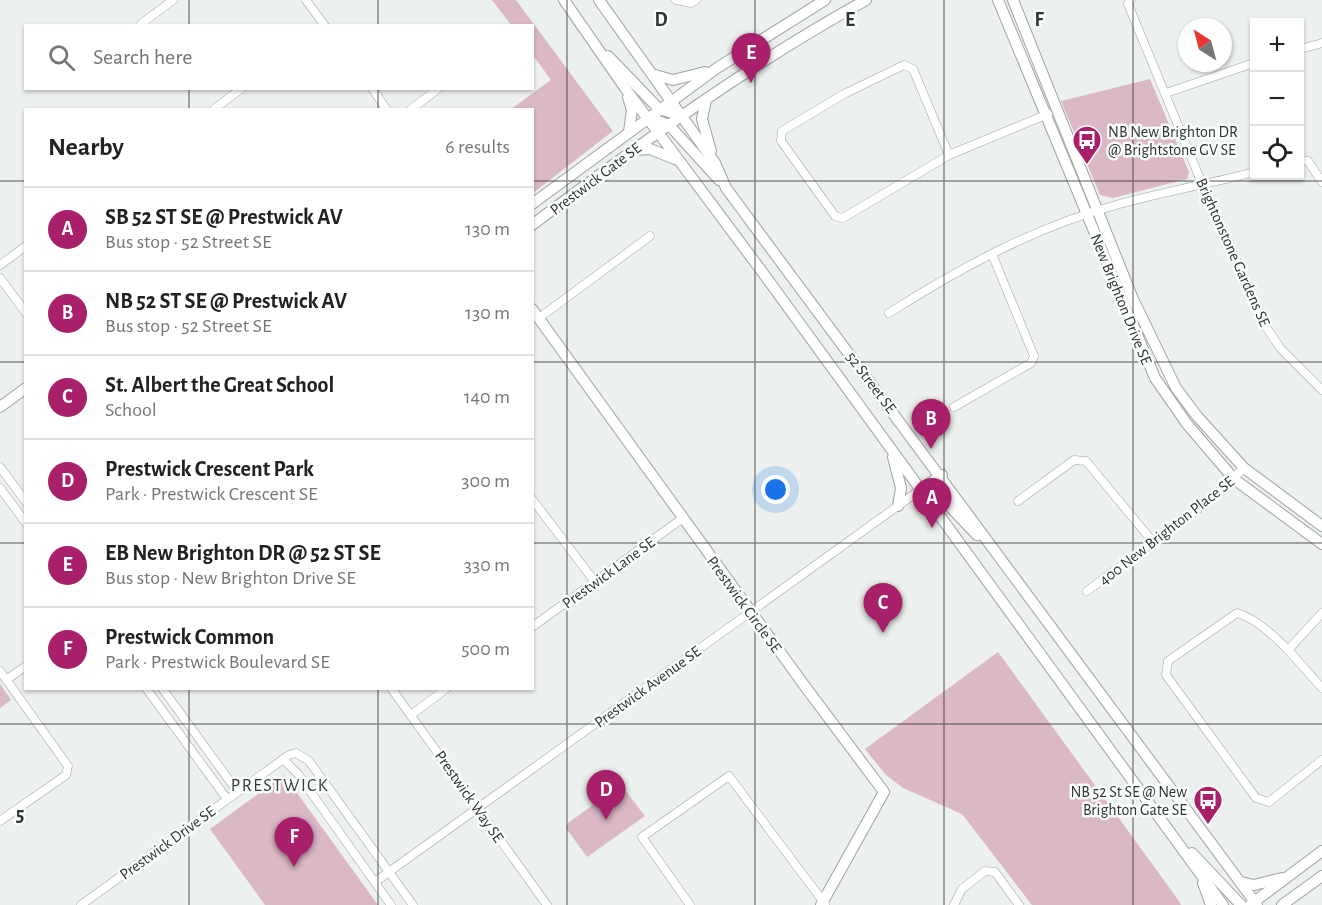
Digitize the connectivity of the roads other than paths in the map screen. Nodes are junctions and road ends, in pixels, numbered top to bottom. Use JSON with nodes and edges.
{"nodes":[{"id":1,"x":173,"y":0,"type":"edge"},
{"id":2,"x":306,"y":0,"type":"edge"},
{"id":3,"x":564,"y":0,"type":"edge"},
{"id":4,"x":599,"y":0,"type":"edge"},
{"id":5,"x":676,"y":0,"type":"edge"},
{"id":6,"x":696,"y":0,"type":"edge"},
{"id":7,"x":825,"y":0,"type":"edge"},
{"id":8,"x":866,"y":0,"type":"edge"},
{"id":9,"x":998,"y":0,"type":"edge"},
{"id":10,"x":1012,"y":0,"type":"edge"},
{"id":11,"x":1131,"y":0,"type":"edge"},
{"id":12,"x":141,"y":24,"type":"dead end"},
{"id":13,"x":324,"y":24,"type":"edge"},
{"id":14,"x":1322,"y":43,"type":"edge"},
{"id":15,"x":597,"y":46,"type":"junction"},
{"id":16,"x":1304,"y":48,"type":"edge"},
{"id":17,"x":1250,"y":64,"type":"edge"},
{"id":18,"x":717,"y":68,"type":"junction"},
{"id":19,"x":655,"y":75,"type":"junction"},
{"id":20,"x":625,"y":88,"type":"junction"},
{"id":21,"x":239,"y":90,"type":"edge"},
{"id":22,"x":373,"y":90,"type":"edge"},
{"id":23,"x":436,"y":90,"type":"edge"},
{"id":24,"x":1166,"y":93,"type":"junction"},
{"id":25,"x":706,"y":100,"type":"junction"},
{"id":26,"x":670,"y":101,"type":"junction"},
{"id":27,"x":216,"y":108,"type":"edge"},
{"id":28,"x":386,"y":108,"type":"edge"},
{"id":29,"x":413,"y":108,"type":"edge"},
{"id":30,"x":659,"y":109,"type":"junction"},
{"id":31,"x":1058,"y":110,"type":"junction"},
{"id":32,"x":1046,"y":115,"type":"junction"},
{"id":33,"x":682,"y":116,"type":"junction"},
{"id":34,"x":647,"y":117,"type":"junction"},
{"id":35,"x":669,"y":124,"type":"junction"},
{"id":36,"x":628,"y":132,"type":"junction"},
{"id":37,"x":658,"y":132,"type":"junction"},
{"id":38,"x":633,"y":150,"type":"junction"},
{"id":39,"x":949,"y":155,"type":"junction"},
{"id":40,"x":678,"y":160,"type":"junction"},
{"id":41,"x":1304,"y":161,"type":"edge"},
{"id":42,"x":715,"y":163,"type":"junction"},
{"id":43,"x":1250,"y":173,"type":"edge"},
{"id":44,"x":1322,"y":182,"type":"edge"},
{"id":45,"x":1203,"y":186,"type":"junction"},
{"id":46,"x":726,"y":188,"type":"junction"},
{"id":47,"x":534,"y":202,"type":"edge"},
{"id":48,"x":1098,"y":211,"type":"junction"},
{"id":49,"x":1087,"y":215,"type":"junction"},
{"id":50,"x":534,"y":224,"type":"edge"},
{"id":51,"x":650,"y":236,"type":"dead end"},
{"id":52,"x":24,"y":247,"type":"edge"},
{"id":53,"x":992,"y":254,"type":"junction"},
{"id":54,"x":0,"y":265,"type":"edge"},
{"id":55,"x":0,"y":278,"type":"edge"},
{"id":56,"x":24,"y":310,"type":"edge"},
{"id":57,"x":536,"y":313,"type":"edge"},
{"id":58,"x":889,"y":313,"type":"dead end"},
{"id":59,"x":24,"y":389,"type":"edge"},
{"id":60,"x":1322,"y":390,"type":"edge"},
{"id":61,"x":0,"y":407,"type":"edge"},
{"id":62,"x":954,"y":407,"type":"dead end"},
{"id":63,"x":892,"y":451,"type":"junction"},
{"id":64,"x":0,"y":467,"type":"edge"},
{"id":65,"x":1244,"y":468,"type":"junction"},
{"id":66,"x":942,"y":475,"type":"junction"},
{"id":67,"x":1234,"y":478,"type":"junction"},
{"id":68,"x":0,"y":488,"type":"edge"},
{"id":69,"x":920,"y":490,"type":"junction"},
{"id":70,"x":24,"y":499,"type":"edge"},
{"id":71,"x":1018,"y":501,"type":"dead end"},
{"id":72,"x":534,"y":502,"type":"edge"},
{"id":73,"x":898,"y":506,"type":"junction"},
{"id":74,"x":683,"y":518,"type":"junction"},
{"id":75,"x":24,"y":520,"type":"edge"},
{"id":76,"x":1322,"y":526,"type":"edge"},
{"id":77,"x":1153,"y":542,"type":"junction"},
{"id":78,"x":1322,"y":544,"type":"edge"},
{"id":79,"x":1000,"y":559,"type":"junction"},
{"id":80,"x":595,"y":582,"type":"junction"},
{"id":81,"x":1087,"y":591,"type":"dead end"},
{"id":82,"x":751,"y":612,"type":"junction"},
{"id":83,"x":1322,"y":613,"type":"edge"},
{"id":84,"x":534,"y":626,"type":"edge"},
{"id":85,"x":1288,"y":650,"type":"junction"},
{"id":86,"x":24,"y":667,"type":"edge"},
{"id":87,"x":0,"y":672,"type":"edge"},
{"id":88,"x":6,"y":680,"type":"junction"},
{"id":89,"x":1322,"y":688,"type":"edge"},
{"id":90,"x":147,"y":690,"type":"edge"},
{"id":91,"x":163,"y":690,"type":"edge"},
{"id":92,"x":392,"y":690,"type":"edge"},
{"id":93,"x":444,"y":690,"type":"edge"},
{"id":94,"x":411,"y":715,"type":"junction"},
{"id":95,"x":283,"y":759,"type":"junction"},
{"id":96,"x":1322,"y":760,"type":"edge"},
{"id":97,"x":237,"y":791,"type":"junction"},
{"id":98,"x":226,"y":799,"type":"junction"},
{"id":99,"x":479,"y":808,"type":"junction"},
{"id":100,"x":0,"y":821,"type":"edge"},
{"id":101,"x":1176,"y":839,"type":"junction"},
{"id":102,"x":1322,"y":851,"type":"edge"},
{"id":103,"x":389,"y":872,"type":"junction"},
{"id":104,"x":1198,"y":872,"type":"junction"},
{"id":105,"x":1288,"y":876,"type":"junction"},
{"id":106,"x":1322,"y":876,"type":"edge"},
{"id":107,"x":375,"y":882,"type":"junction"},
{"id":108,"x":1241,"y":882,"type":"junction"},
{"id":109,"x":823,"y":904,"type":"edge"},
{"id":110,"x":1254,"y":904,"type":"edge"},
{"id":111,"x":1285,"y":904,"type":"edge"},
{"id":112,"x":81,"y":905,"type":"edge"},
{"id":113,"x":391,"y":905,"type":"edge"},
{"id":114,"x":413,"y":905,"type":"edge"},
{"id":115,"x":547,"y":905,"type":"edge"},
{"id":116,"x":690,"y":905,"type":"edge"},
{"id":117,"x":954,"y":905,"type":"edge"},
{"id":118,"x":1019,"y":905,"type":"edge"},
{"id":119,"x":1210,"y":905,"type":"edge"},
{"id":120,"x":1223,"y":905,"type":"edge"},
{"id":121,"x":1241,"y":905,"type":"edge"}],
"edges":[{"from":1,"to":12,"type":"street"},
{"from":2,"to":13,"type":"street"},
{"from":3,"to":15,"type":"main road","name":"52 Street SE"},
{"from":4,"to":19,"type":"main road","name":"52 Street SE"},
{"from":5,"to":6,"type":"street"},
{"from":7,"to":18,"type":"main road"},
{"from":8,"to":25,"type":"main road"},
{"from":9,"to":32,"type":"main road","name":"New Brighton Drive SE"},
{"from":10,"to":31,"type":"main road","name":"New Brighton Drive SE"},
{"from":11,"to":24,"type":"street","name":"Brightonstone Gardens SE"},
{"from":14,"to":16,"type":"street"},
{"from":15,"to":20,"type":"main road","name":"52 Street SE"},
{"from":15,"to":30,"type":"main road"},
{"from":17,"to":24,"type":"street"},
{"from":18,"to":19,"type":"main road"},
{"from":18,"to":26,"type":"main road"},
{"from":19,"to":26,"type":"main road","name":"52 Street SE"},
{"from":20,"to":34,"type":"main road","name":"52 Street SE"},
{"from":20,"to":36,"type":"main road"},
{"from":21,"to":27,"type":"street"},
{"from":22,"to":28,"type":"street"},
{"from":23,"to":29,"type":"street"},
{"from":24,"to":45,"type":"street","name":"Brightonstone Gardens SE"},
{"from":25,"to":33,"type":"main road"},
{"from":25,"to":42,"type":"main road"},
{"from":26,"to":30,"type":"main road"},
{"from":26,"to":33,"type":"main road","name":"52 Street SE"},
{"from":30,"to":33,"type":"main road"},
{"from":30,"to":34,"type":"main road"},
{"from":31,"to":32,"type":"street"},
{"from":31,"to":48,"type":"main road","name":"New Brighton Drive SE"},
{"from":32,"to":39,"type":"street"},
{"from":32,"to":49,"type":"main road","name":"New Brighton Drive SE"},
{"from":33,"to":35,"type":"main road"},
{"from":33,"to":42,"type":"main road","name":"52 Street SE"},
{"from":34,"to":35,"type":"main road"},
{"from":34,"to":36,"type":"main road","name":"Prestwick Gate SE"},
{"from":34,"to":37,"type":"main road","name":"52 Street SE"},
{"from":35,"to":37,"type":"main road"},
{"from":35,"to":46,"type":"main road"},
{"from":36,"to":47,"type":"main road","name":"Prestwick Gate SE"},
{"from":37,"to":38,"type":"main road","name":"Prestwick Gate SE"},
{"from":37,"to":40,"type":"main road","name":"52 Street SE"},
{"from":38,"to":40,"type":"main road"},
{"from":38,"to":50,"type":"main road","name":"Prestwick Gate SE"},
{"from":39,"to":39,"type":"street"},
{"from":40,"to":63,"type":"main road","name":"52 Street SE"},
{"from":41,"to":44,"type":"street"},
{"from":42,"to":46,"type":"main road","name":"52 Street SE"},
{"from":43,"to":45,"type":"street"},
{"from":45,"to":48,"type":"street"},
{"from":45,"to":60,"type":"street","name":"Brightonstone Gardens SE"},
{"from":46,"to":66,"type":"main road","name":"52 Street SE"},
{"from":48,"to":49,"type":"street"},
{"from":48,"to":65,"type":"main road","name":"New Brighton Drive SE"},
{"from":49,"to":53,"type":"street"},
{"from":49,"to":67,"type":"main road","name":"New Brighton Drive SE"},
{"from":51,"to":57,"type":"street"},
{"from":52,"to":54,"type":"street"},
{"from":53,"to":58,"type":"street"},
{"from":53,"to":62,"type":"street"},
{"from":55,"to":56,"type":"street"},
{"from":57,"to":74,"type":"main road","name":"Prestwick Circle SE"},
{"from":59,"to":61,"type":"main road"},
{"from":63,"to":69,"type":"main road","name":"52 Street SE"},
{"from":63,"to":73,"type":"main road"},
{"from":64,"to":70,"type":"street"},
{"from":65,"to":67,"type":"street","name":"400 New Brighton Place SE"},
{"from":65,"to":76,"type":"main road","name":"New Brighton Drive SE"},
{"from":66,"to":69,"type":"main road"},
{"from":66,"to":79,"type":"main road","name":"52 Street SE"},
{"from":67,"to":77,"type":"street","name":"400 New Brighton Place SE"},
{"from":67,"to":78,"type":"main road","name":"New Brighton Drive SE"},
{"from":68,"to":75,"type":"street"},
{"from":69,"to":73,"type":"street","name":"Prestwick Avenue SE"},
{"from":69,"to":79,"type":"main road"},
{"from":69,"to":101,"type":"main road","name":"52 Street SE"},
{"from":71,"to":77,"type":"street"},
{"from":72,"to":80,"type":"street"},
{"from":73,"to":82,"type":"street","name":"Prestwick Avenue SE"},
{"from":74,"to":80,"type":"street","name":"Prestwick Lane SE"},
{"from":74,"to":82,"type":"main road","name":"Prestwick Circle SE"},
{"from":77,"to":81,"type":"street","name":"400 New Brighton Place SE"},
{"from":79,"to":108,"type":"main road","name":"52 Street SE"},
{"from":80,"to":84,"type":"street","name":"Prestwick Lane SE"},
{"from":82,"to":99,"type":"street","name":"Prestwick Avenue SE"},
{"from":82,"to":109,"type":"main road","name":"Prestwick Circle SE"},
{"from":83,"to":85,"type":"street"},
{"from":85,"to":89,"type":"street"},
{"from":85,"to":96,"type":"street"},
{"from":86,"to":88,"type":"street"},
{"from":87,"to":88,"type":"street"},
{"from":88,"to":100,"type":"street"},
{"from":90,"to":98,"type":"street"},
{"from":91,"to":97,"type":"street"},
{"from":92,"to":94,"type":"street","name":"Prestwick Way SE"},
{"from":93,"to":94,"type":"street"},
{"from":94,"to":99,"type":"street","name":"Prestwick Way SE"},
{"from":95,"to":97,"type":"street","name":"Prestwick Drive SE"},
{"from":95,"to":103,"type":"street"},
{"from":95,"to":107,"type":"street"},
{"from":97,"to":98,"type":"street","name":"Prestwick Drive SE"},
{"from":98,"to":112,"type":"street","name":"Prestwick Drive SE"},
{"from":99,"to":103,"type":"street","name":"Prestwick Avenue SE"},
{"from":99,"to":115,"type":"street","name":"Prestwick Way SE"},
{"from":101,"to":104,"type":"main road","name":"52 Street SE"},
{"from":101,"to":121,"type":"main road"},
{"from":102,"to":105,"type":"main road"},
{"from":103,"to":107,"type":"street","name":"Prestwick Avenue SE"},
{"from":103,"to":114,"type":"street"},
{"from":104,"to":119,"type":"main road"},
{"from":104,"to":120,"type":"main road","name":"52 Street SE"},
{"from":105,"to":108,"type":"main road"},
{"from":105,"to":110,"type":"main road"},
{"from":106,"to":111,"type":"main road"},
{"from":107,"to":113,"type":"street"},
{"from":108,"to":110,"type":"main road","name":"52 Street SE"},
{"from":109,"to":116,"type":"street"},
{"from":117,"to":118,"type":"street"}]}
